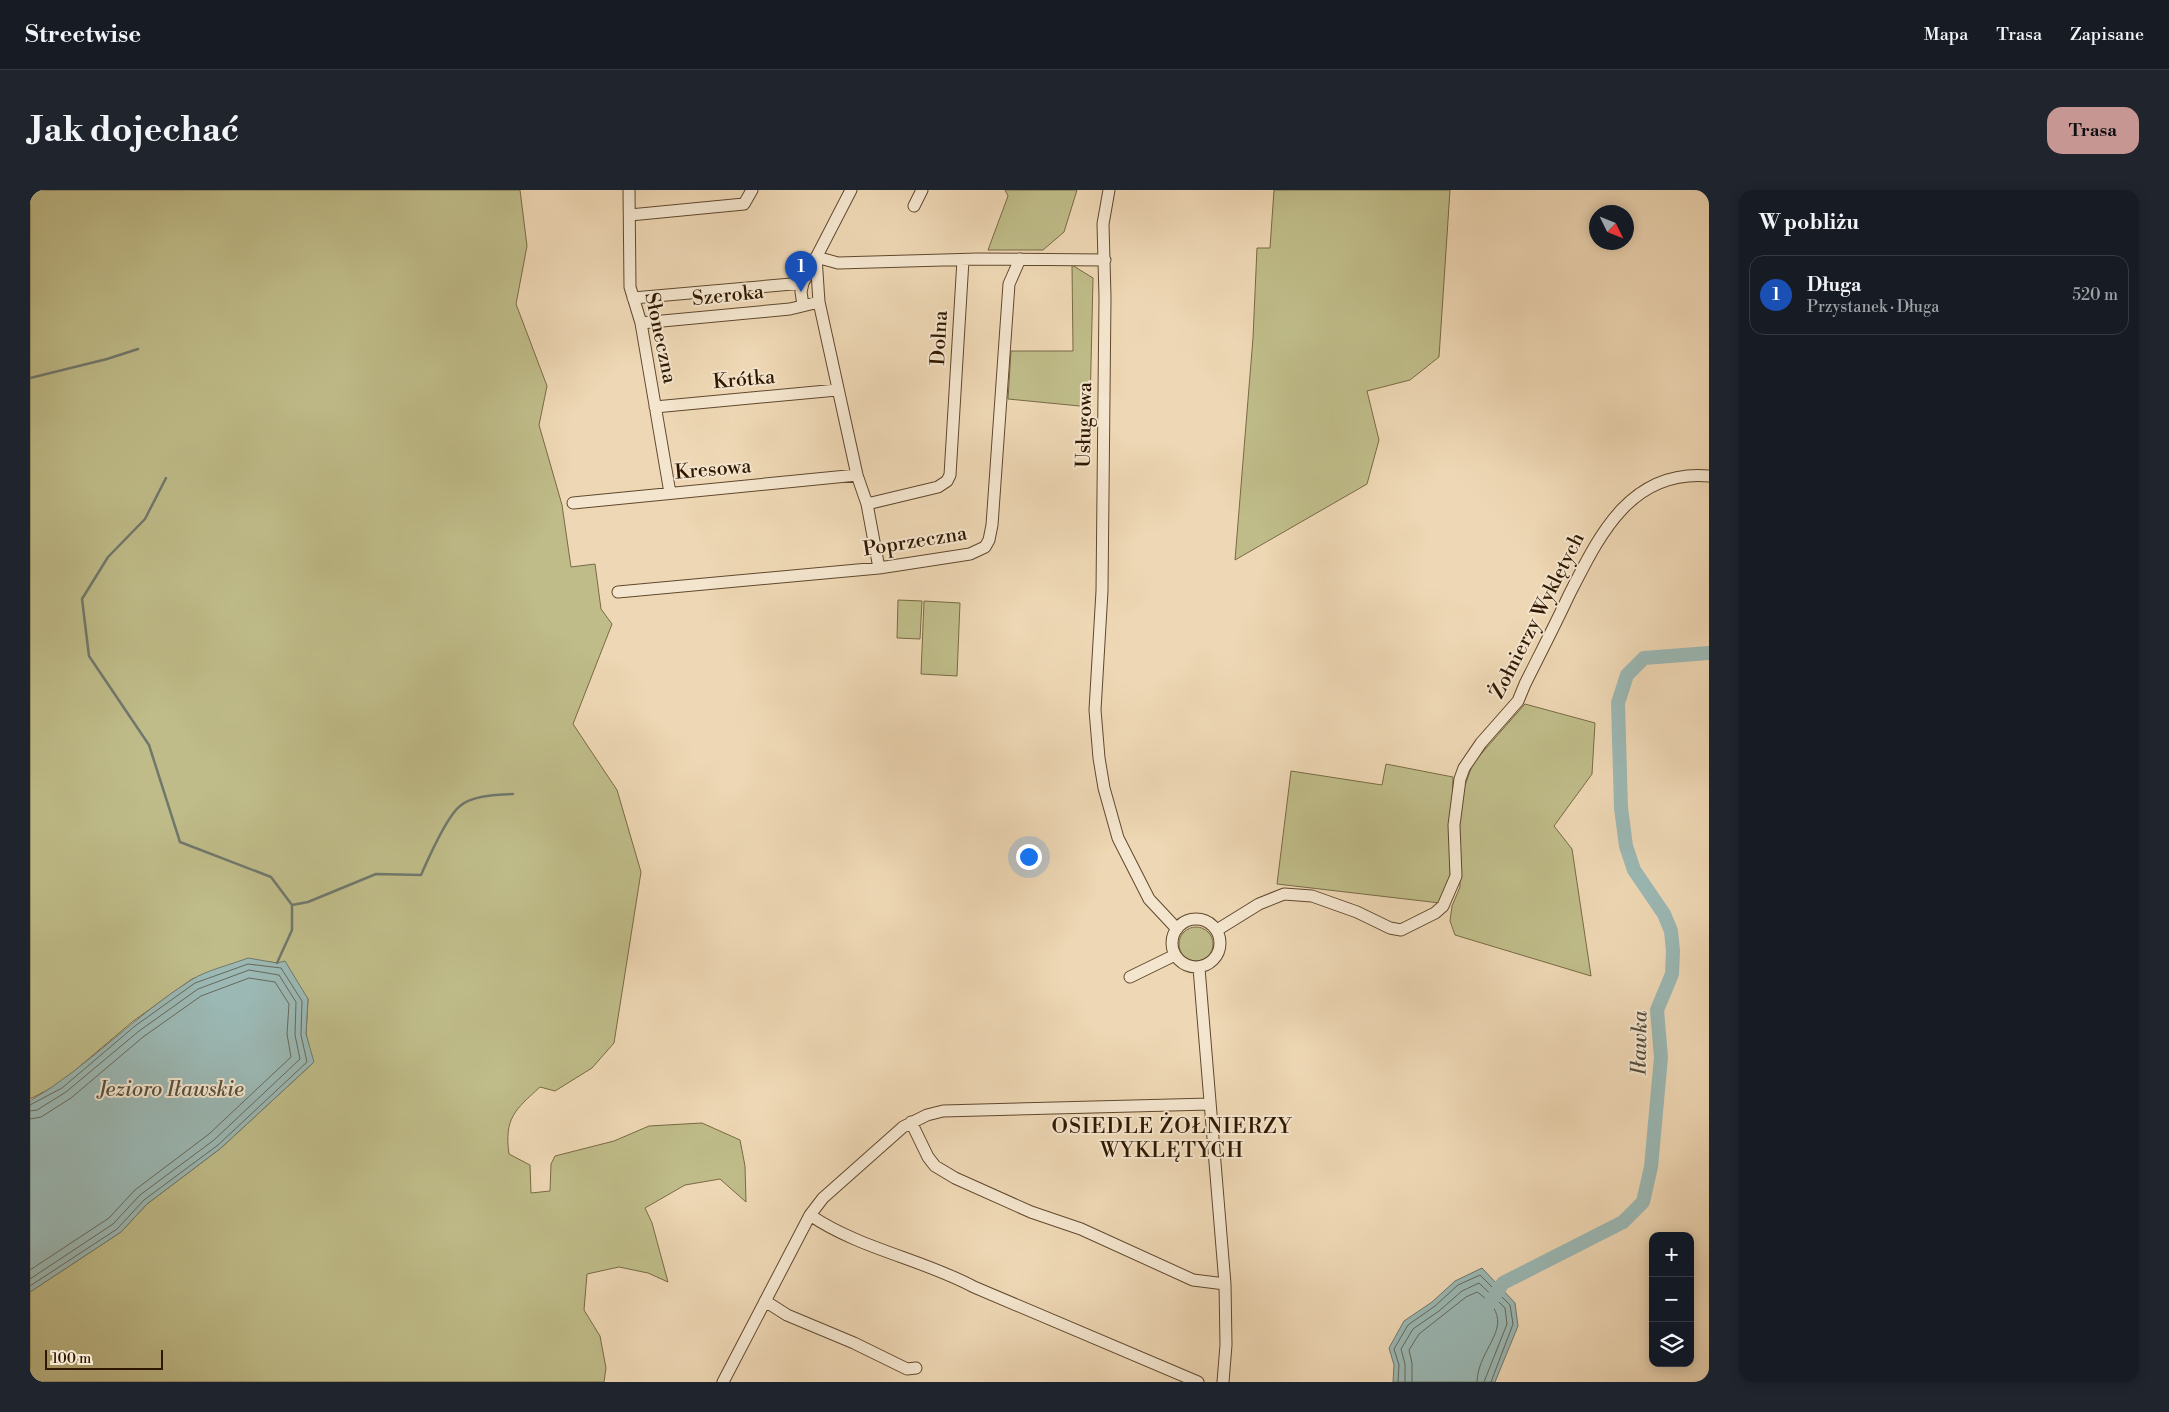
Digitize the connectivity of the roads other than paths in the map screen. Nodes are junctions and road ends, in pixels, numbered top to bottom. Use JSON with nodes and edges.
{"nodes":[{"id":1,"x":628,"y":190,"type":"edge"},
{"id":2,"x":752,"y":190,"type":"edge"},
{"id":3,"x":851,"y":190,"type":"edge"},
{"id":4,"x":922,"y":190,"type":"edge"},
{"id":5,"x":1108,"y":190,"type":"edge"},
{"id":6,"x":914,"y":206,"type":"dead end"},
{"id":7,"x":630,"y":215,"type":"junction"},
{"id":8,"x":816,"y":257,"type":"junction"},
{"id":9,"x":1020,"y":259,"type":"junction"},
{"id":10,"x":964,"y":260,"type":"junction"},
{"id":11,"x":1105,"y":260,"type":"junction"},
{"id":12,"x":803,"y":283,"type":"junction"},
{"id":13,"x":632,"y":298,"type":"junction"},
{"id":14,"x":819,"y":302,"type":"junction"},
{"id":15,"x":802,"y":305,"type":"junction"},
{"id":16,"x":641,"y":323,"type":"junction"},
{"id":17,"x":838,"y":390,"type":"junction"},
{"id":18,"x":655,"y":407,"type":"junction"},
{"id":19,"x":857,"y":475,"type":"junction"},
{"id":20,"x":1709,"y":476,"type":"edge"},
{"id":21,"x":670,"y":493,"type":"junction"},
{"id":22,"x":572,"y":503,"type":"dead end"},
{"id":23,"x":867,"y":504,"type":"junction"},
{"id":24,"x":879,"y":568,"type":"junction"},
{"id":25,"x":618,"y":592,"type":"dead end"},
{"id":26,"x":1176,"y":929,"type":"junction"},
{"id":27,"x":1217,"y":930,"type":"junction"},
{"id":28,"x":1174,"y":955,"type":"junction"},
{"id":29,"x":1199,"y":968,"type":"junction"},
{"id":30,"x":1130,"y":977,"type":"dead end"},
{"id":31,"x":1210,"y":1104,"type":"junction"},
{"id":32,"x":911,"y":1122,"type":"junction"},
{"id":33,"x":810,"y":1215,"type":"junction"},
{"id":34,"x":1225,"y":1284,"type":"junction"},
{"id":35,"x":765,"y":1301,"type":"junction"},
{"id":36,"x":916,"y":1368,"type":"dead end"},
{"id":37,"x":723,"y":1382,"type":"edge"},
{"id":38,"x":1198,"y":1382,"type":"edge"},
{"id":39,"x":1223,"y":1382,"type":"edge"}],
"edges":[{"from":1,"to":7,"type":"street","name":"Słoneczna"},
{"from":2,"to":7,"type":"street"},
{"from":3,"to":8,"type":"street"},
{"from":4,"to":6,"type":"street"},
{"from":5,"to":11,"type":"street","name":"Usługowa"},
{"from":7,"to":13,"type":"street","name":"Słoneczna"},
{"from":8,"to":10,"type":"street"},
{"from":8,"to":12,"type":"street"},
{"from":8,"to":14,"type":"street"},
{"from":9,"to":10,"type":"street"},
{"from":9,"to":11,"type":"street"},
{"from":9,"to":24,"type":"street","name":"Poprzeczna"},
{"from":10,"to":23,"type":"street","name":"Dolna"},
{"from":11,"to":26,"type":"street","name":"Usługowa"},
{"from":12,"to":13,"type":"street","name":"Szeroka"},
{"from":12,"to":15,"type":"street"},
{"from":13,"to":16,"type":"street","name":"Słoneczna"},
{"from":14,"to":15,"type":"street","name":"Szeroka"},
{"from":14,"to":17,"type":"street"},
{"from":15,"to":16,"type":"street","name":"Szeroka"},
{"from":16,"to":18,"type":"street","name":"Słoneczna"},
{"from":17,"to":18,"type":"street","name":"Krótka"},
{"from":17,"to":19,"type":"street"},
{"from":18,"to":21,"type":"street","name":"Słoneczna"},
{"from":19,"to":21,"type":"street","name":"Kresowa"},
{"from":19,"to":23,"type":"street"},
{"from":20,"to":27,"type":"street","name":"Żołnierzy Wyklętych"},
{"from":21,"to":22,"type":"street","name":"Kresowa"},
{"from":23,"to":24,"type":"street"},
{"from":24,"to":25,"type":"street","name":"Poprzeczna"},
{"from":26,"to":27,"type":"street"},
{"from":26,"to":28,"type":"street"},
{"from":27,"to":29,"type":"street"},
{"from":28,"to":29,"type":"street"},
{"from":28,"to":30,"type":"street"},
{"from":29,"to":31,"type":"street"},
{"from":31,"to":32,"type":"street"},
{"from":31,"to":34,"type":"street"},
{"from":32,"to":33,"type":"street"},
{"from":32,"to":34,"type":"street"},
{"from":33,"to":35,"type":"street"},
{"from":33,"to":38,"type":"street"},
{"from":34,"to":39,"type":"street"},
{"from":35,"to":36,"type":"street"},
{"from":35,"to":37,"type":"street"}]}
